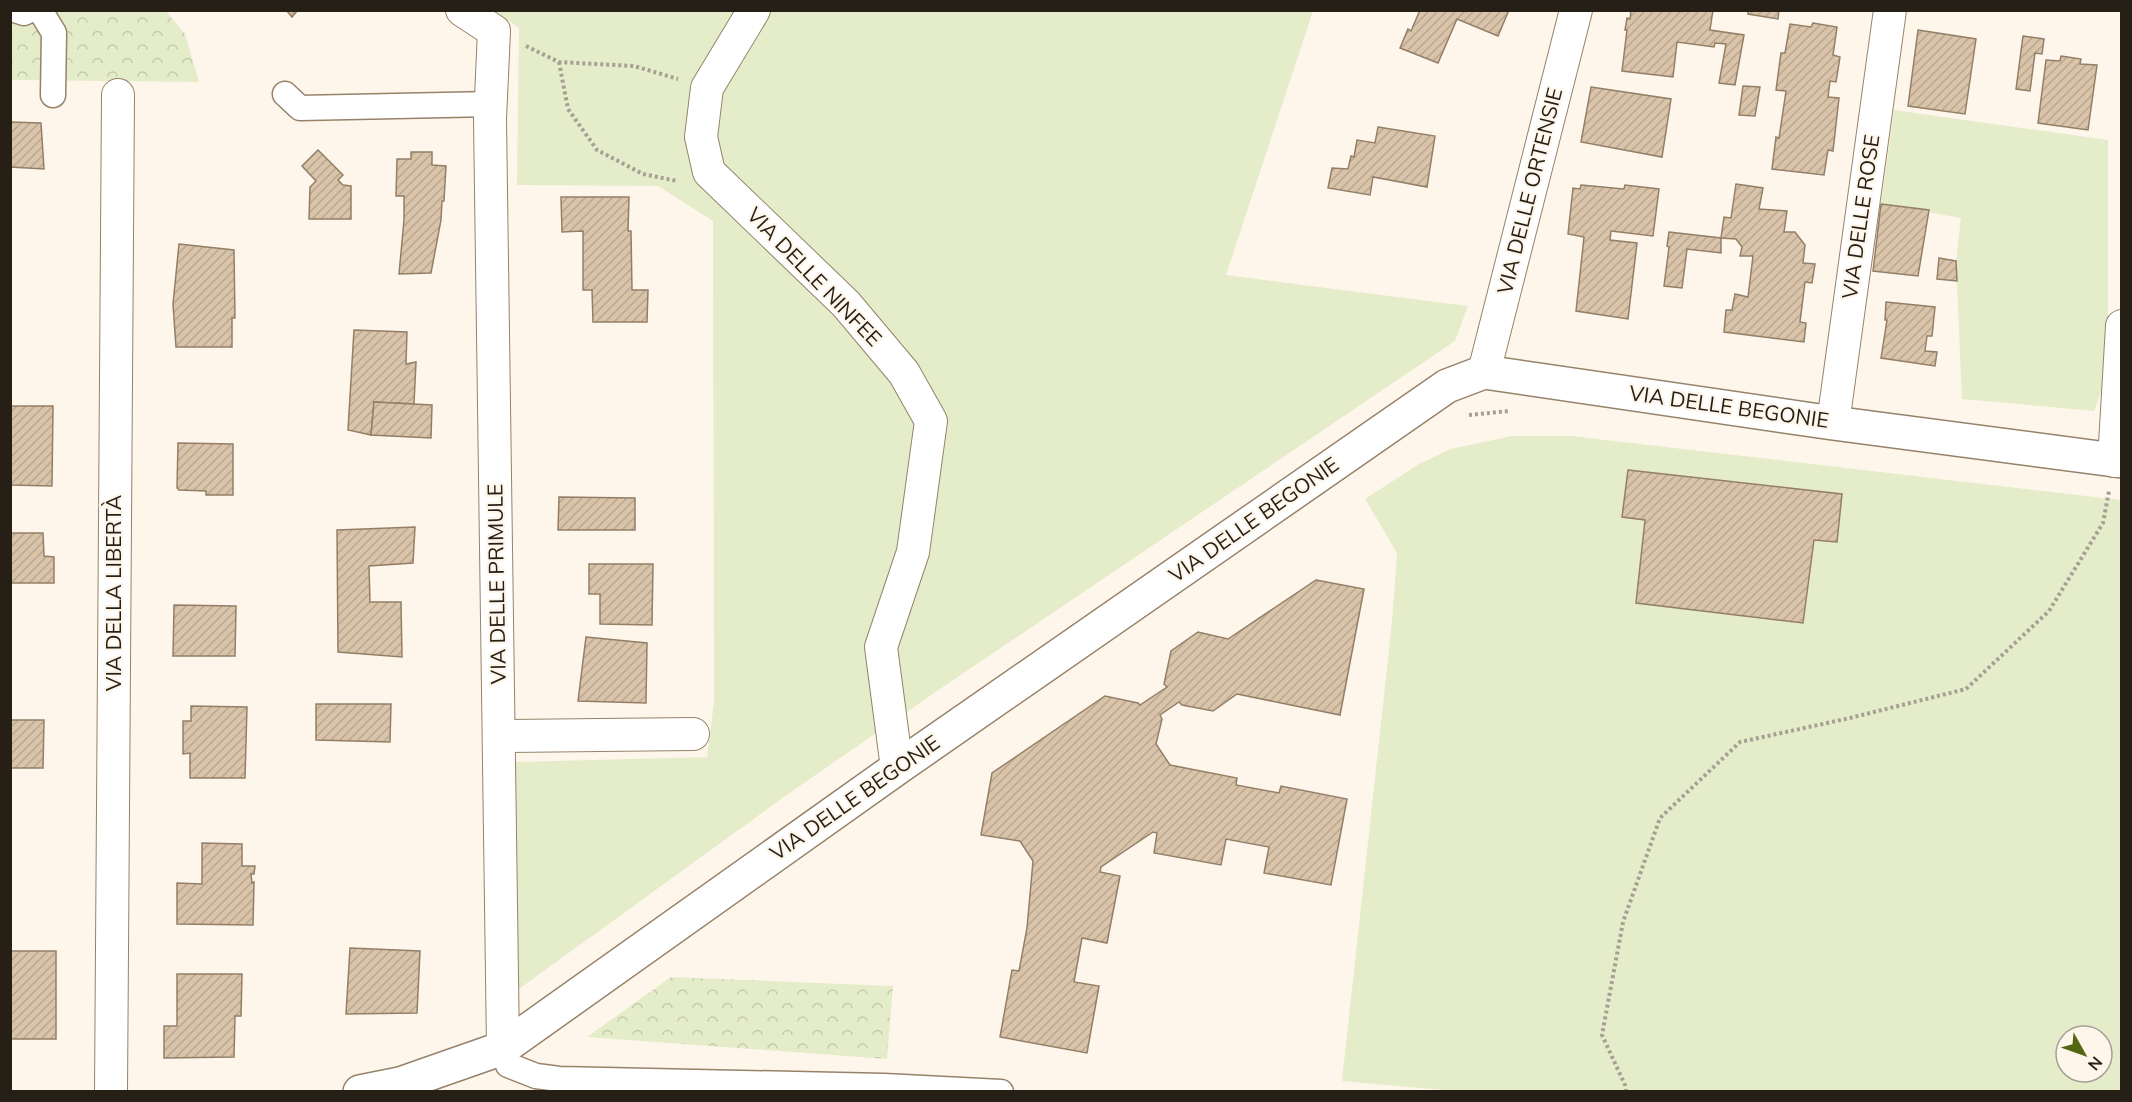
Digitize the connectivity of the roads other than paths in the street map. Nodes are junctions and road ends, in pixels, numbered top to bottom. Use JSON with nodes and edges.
{"nodes":[{"id":1,"x":15,"y":10,"type":"edge"},
{"id":2,"x":30,"y":10,"type":"edge"},
{"id":3,"x":40,"y":10,"type":"edge"},
{"id":4,"x":462,"y":10,"type":"edge"},
{"id":5,"x":754,"y":10,"type":"edge"},
{"id":6,"x":1576,"y":10,"type":"edge"},
{"id":7,"x":1890,"y":10,"type":"edge"},
{"id":8,"x":285,"y":94,"type":"dead end"},
{"id":9,"x":53,"y":95,"type":"dead end"},
{"id":10,"x":118,"y":95,"type":"dead end"},
{"id":11,"x":491,"y":112,"type":"junction"},
{"id":12,"x":2121,"y":326,"type":"edge"},
{"id":13,"x":1484,"y":372,"type":"junction"},
{"id":14,"x":1833,"y":423,"type":"junction"},
{"id":15,"x":2118,"y":461,"type":"edge"},
{"id":16,"x":693,"y":734,"type":"dead end"},
{"id":17,"x":499,"y":736,"type":"junction"},
{"id":18,"x":897,"y":768,"type":"junction"},
{"id":19,"x":503,"y":1048,"type":"junction"},
{"id":20,"x":111,"y":1092,"type":"edge"},
{"id":21,"x":360,"y":1092,"type":"edge"},
{"id":22,"x":1001,"y":1092,"type":"edge"}],
"edges":[{"from":1,"to":2,"type":"street"},
{"from":3,"to":9,"type":"street"},
{"from":4,"to":11,"type":"street","name":"VIA DELLE PRIMULE"},
{"from":5,"to":18,"type":"street","name":"VIA DELLE NINFEE"},
{"from":6,"to":13,"type":"street","name":"VIA DELLE ORTENSIE"},
{"from":7,"to":14,"type":"street","name":"VIA DELLE ROSE"},
{"from":8,"to":11,"type":"street"},
{"from":10,"to":20,"type":"street","name":"VIA DELLA LIBERTÀ"},
{"from":11,"to":17,"type":"street","name":"VIA DELLE PRIMULE"},
{"from":12,"to":15,"type":"street"},
{"from":13,"to":14,"type":"street","name":"VIA DELLE BEGONIE"},
{"from":13,"to":18,"type":"street","name":"VIA DELLE BEGONIE"},
{"from":14,"to":15,"type":"street","name":"VIA DELLE BEGONIE"},
{"from":16,"to":17,"type":"street"},
{"from":17,"to":19,"type":"street","name":"VIA DELLE PRIMULE"},
{"from":18,"to":19,"type":"street","name":"VIA DELLE BEGONIE"},
{"from":19,"to":21,"type":"street"},
{"from":19,"to":22,"type":"street"}]}
